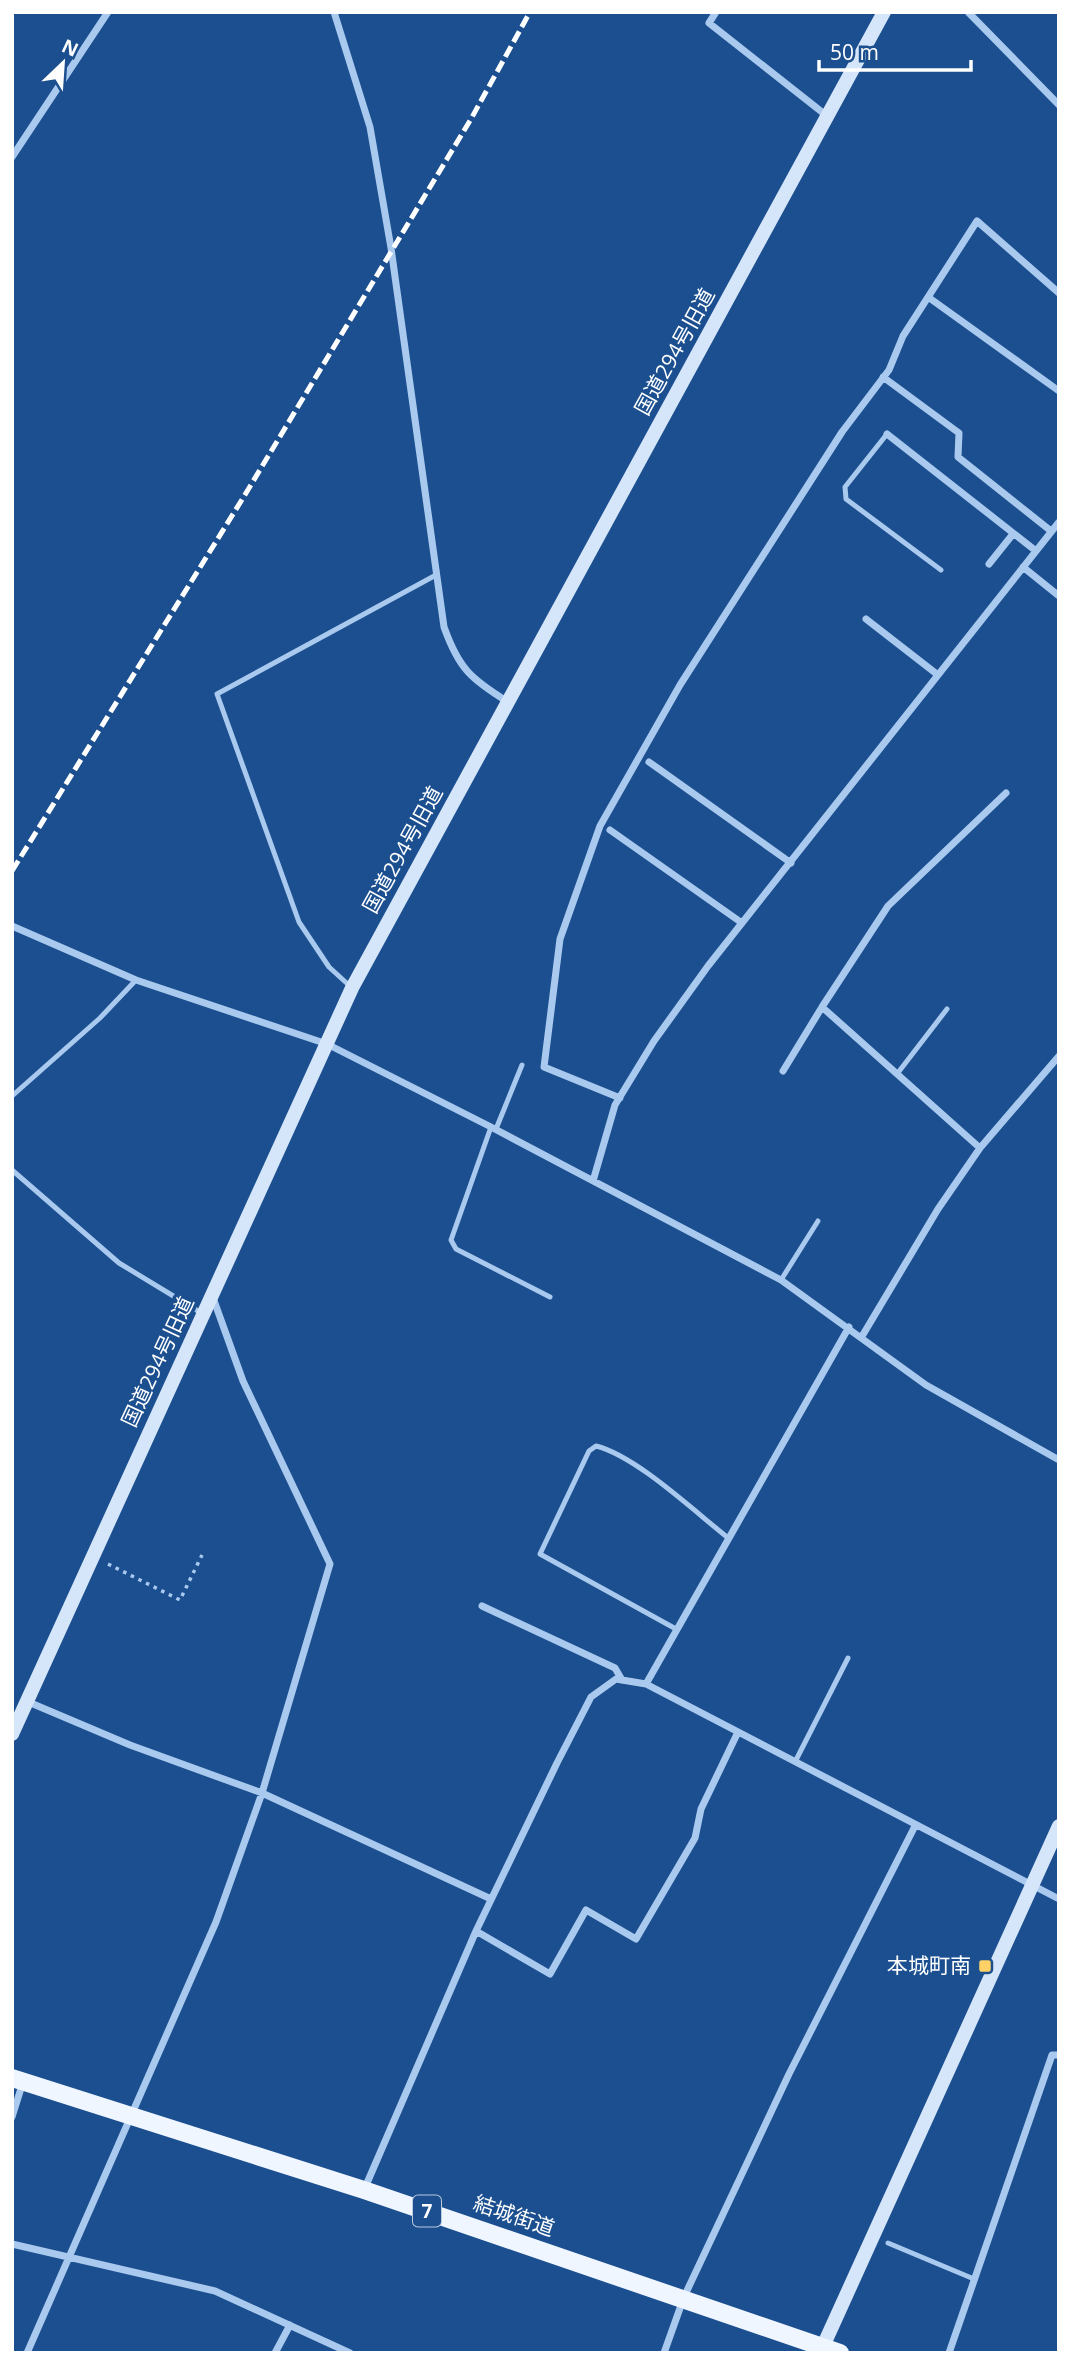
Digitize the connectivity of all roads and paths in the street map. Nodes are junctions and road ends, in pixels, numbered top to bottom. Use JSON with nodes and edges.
{"nodes":[{"id":1,"x":108,"y":12,"type":"edge"},
{"id":2,"x":334,"y":12,"type":"edge"},
{"id":3,"x":716,"y":12,"type":"edge"},
{"id":4,"x":884,"y":12,"type":"edge"},
{"id":5,"x":968,"y":12,"type":"edge"},
{"id":6,"x":1059,"y":105,"type":"edge"},
{"id":7,"x":827,"y":116,"type":"junction"},
{"id":8,"x":12,"y":157,"type":"edge"},
{"id":9,"x":1059,"y":293,"type":"edge"},
{"id":10,"x":928,"y":297,"type":"junction"},
{"id":11,"x":883,"y":377,"type":"junction"},
{"id":12,"x":1059,"y":391,"type":"edge"},
{"id":13,"x":887,"y":434,"type":"joint"},
{"id":14,"x":1059,"y":522,"type":"edge"},
{"id":15,"x":1051,"y":531,"type":"junction"},
{"id":16,"x":1013,"y":534,"type":"junction"},
{"id":17,"x":1036,"y":551,"type":"junction"},
{"id":18,"x":989,"y":564,"type":"dead end"},
{"id":19,"x":1023,"y":567,"type":"junction"},
{"id":20,"x":941,"y":570,"type":"dead end"},
{"id":21,"x":436,"y":575,"type":"junction"},
{"id":22,"x":1059,"y":596,"type":"edge"},
{"id":23,"x":866,"y":619,"type":"dead end"},
{"id":24,"x":938,"y":674,"type":"junction"},
{"id":25,"x":508,"y":702,"type":"junction"},
{"id":26,"x":649,"y":762,"type":"dead end"},
{"id":27,"x":1006,"y":793,"type":"dead end"},
{"id":28,"x":610,"y":830,"type":"dead end"},
{"id":29,"x":791,"y":863,"type":"junction"},
{"id":30,"x":742,"y":923,"type":"junction"},
{"id":31,"x":12,"y":926,"type":"edge"},
{"id":32,"x":136,"y":980,"type":"junction"},
{"id":33,"x":352,"y":988,"type":"junction"},
{"id":34,"x":822,"y":1007,"type":"junction"},
{"id":35,"x":947,"y":1009,"type":"dead end"},
{"id":36,"x":327,"y":1044,"type":"junction"},
{"id":37,"x":1059,"y":1056,"type":"edge"},
{"id":38,"x":522,"y":1065,"type":"dead end"},
{"id":39,"x":783,"y":1070,"type":"dead end"},
{"id":40,"x":897,"y":1074,"type":"junction"},
{"id":41,"x":12,"y":1096,"type":"edge"},
{"id":42,"x":620,"y":1098,"type":"junction"},
{"id":43,"x":494,"y":1128,"type":"junction"},
{"id":44,"x":980,"y":1148,"type":"junction"},
{"id":45,"x":12,"y":1170,"type":"edge"},
{"id":46,"x":593,"y":1181,"type":"junction"},
{"id":47,"x":818,"y":1221,"type":"dead end"},
{"id":48,"x":781,"y":1280,"type":"junction"},
{"id":49,"x":212,"y":1295,"type":"junction"},
{"id":50,"x":550,"y":1297,"type":"dead end"},
{"id":51,"x":203,"y":1314,"type":"junction"},
{"id":52,"x":849,"y":1327,"type":"junction"},
{"id":53,"x":860,"y":1338,"type":"junction"},
{"id":54,"x":1059,"y":1460,"type":"edge"},
{"id":55,"x":727,"y":1537,"type":"junction"},
{"id":56,"x":202,"y":1555,"type":"dead end"},
{"id":57,"x":108,"y":1564,"type":"dead end"},
{"id":58,"x":482,"y":1606,"type":"dead end"},
{"id":59,"x":676,"y":1629,"type":"junction"},
{"id":60,"x":848,"y":1658,"type":"dead end"},
{"id":61,"x":622,"y":1680,"type":"junction"},
{"id":62,"x":646,"y":1684,"type":"junction"},
{"id":63,"x":26,"y":1701,"type":"junction"},
{"id":64,"x":737,"y":1732,"type":"junction"},
{"id":65,"x":12,"y":1734,"type":"edge"},
{"id":66,"x":795,"y":1762,"type":"junction"},
{"id":67,"x":262,"y":1793,"type":"junction"},
{"id":68,"x":915,"y":1826,"type":"junction"},
{"id":69,"x":1059,"y":1826,"type":"edge"},
{"id":70,"x":1031,"y":1886,"type":"junction"},
{"id":71,"x":491,"y":1899,"type":"junction"},
{"id":72,"x":1059,"y":1899,"type":"edge"},
{"id":73,"x":476,"y":1931,"type":"junction"},
{"id":74,"x":1059,"y":2055,"type":"edge"},
{"id":75,"x":18,"y":2079,"type":"edge"},
{"id":76,"x":132,"y":2115,"type":"junction"},
{"id":77,"x":12,"y":2117,"type":"edge"},
{"id":78,"x":363,"y":2190,"type":"junction"},
{"id":79,"x":888,"y":2243,"type":"dead end"},
{"id":80,"x":12,"y":2244,"type":"edge"},
{"id":81,"x":71,"y":2257,"type":"junction"},
{"id":82,"x":974,"y":2279,"type":"junction"},
{"id":83,"x":684,"y":2297,"type":"junction"},
{"id":84,"x":290,"y":2325,"type":"junction"},
{"id":85,"x":828,"y":2350,"type":"edge"},
{"id":86,"x":27,"y":2353,"type":"edge"},
{"id":87,"x":275,"y":2353,"type":"edge"},
{"id":88,"x":350,"y":2353,"type":"edge"},
{"id":89,"x":664,"y":2353,"type":"edge"},
{"id":90,"x":949,"y":2353,"type":"edge"}],
"edges":[{"from":1,"to":8,"type":"street"},
{"from":2,"to":21,"type":"street"},
{"from":3,"to":7,"type":"street"},
{"from":4,"to":7,"type":"street","name":"国道294号旧道"},
{"from":5,"to":6,"type":"street"},
{"from":7,"to":25,"type":"street","name":"国道294号旧道"},
{"from":9,"to":10,"type":"street"},
{"from":10,"to":11,"type":"street"},
{"from":10,"to":12,"type":"street"},
{"from":11,"to":15,"type":"street"},
{"from":11,"to":42,"type":"street"},
{"from":13,"to":16,"type":"street"},
{"from":13,"to":20,"type":"lane"},
{"from":14,"to":15,"type":"street"},
{"from":15,"to":17,"type":"street"},
{"from":16,"to":17,"type":"street"},
{"from":16,"to":18,"type":"street"},
{"from":17,"to":19,"type":"street"},
{"from":19,"to":22,"type":"street"},
{"from":19,"to":24,"type":"street"},
{"from":21,"to":25,"type":"street"},
{"from":21,"to":33,"type":"lane"},
{"from":23,"to":24,"type":"street"},
{"from":24,"to":29,"type":"street"},
{"from":25,"to":33,"type":"street","name":"国道294号旧道"},
{"from":26,"to":29,"type":"street"},
{"from":27,"to":34,"type":"street"},
{"from":28,"to":30,"type":"street"},
{"from":29,"to":30,"type":"street"},
{"from":30,"to":42,"type":"street"},
{"from":31,"to":32,"type":"street"},
{"from":32,"to":36,"type":"street"},
{"from":32,"to":41,"type":"lane"},
{"from":33,"to":36,"type":"street","name":"国道294号旧道"},
{"from":34,"to":39,"type":"street"},
{"from":34,"to":40,"type":"street"},
{"from":35,"to":40,"type":"lane"},
{"from":36,"to":43,"type":"street"},
{"from":36,"to":49,"type":"street","name":"国道294号旧道"},
{"from":37,"to":44,"type":"street"},
{"from":38,"to":43,"type":"lane"},
{"from":40,"to":44,"type":"street"},
{"from":42,"to":46,"type":"street"},
{"from":43,"to":46,"type":"street"},
{"from":43,"to":50,"type":"lane"},
{"from":44,"to":53,"type":"street"},
{"from":45,"to":51,"type":"lane"},
{"from":46,"to":48,"type":"street"},
{"from":47,"to":48,"type":"lane"},
{"from":48,"to":52,"type":"street"},
{"from":49,"to":51,"type":"street","name":"国道294号旧道"},
{"from":49,"to":67,"type":"street"},
{"from":51,"to":63,"type":"street","name":"国道294号旧道"},
{"from":52,"to":53,"type":"street"},
{"from":52,"to":55,"type":"street"},
{"from":53,"to":54,"type":"street"},
{"from":55,"to":59,"type":"street"},
{"from":55,"to":59,"type":"lane"},
{"from":56,"to":57,"type":"path"},
{"from":58,"to":61,"type":"street"},
{"from":59,"to":62,"type":"street"},
{"from":60,"to":66,"type":"lane"},
{"from":61,"to":62,"type":"street"},
{"from":61,"to":71,"type":"street"},
{"from":62,"to":64,"type":"street"},
{"from":63,"to":65,"type":"street","name":"国道294号旧道"},
{"from":63,"to":67,"type":"street"},
{"from":64,"to":66,"type":"street"},
{"from":64,"to":73,"type":"street"},
{"from":66,"to":68,"type":"street"},
{"from":67,"to":71,"type":"street"},
{"from":67,"to":76,"type":"street"},
{"from":68,"to":70,"type":"street"},
{"from":68,"to":83,"type":"street"},
{"from":69,"to":70,"type":"street"},
{"from":70,"to":72,"type":"street"},
{"from":70,"to":85,"type":"street"},
{"from":71,"to":73,"type":"street"},
{"from":73,"to":78,"type":"street"},
{"from":74,"to":82,"type":"street"},
{"from":75,"to":76,"type":"main road","name":"結城街道","number":"7"},
{"from":75,"to":77,"type":"street"},
{"from":76,"to":78,"type":"main road","name":"結城街道","number":"7"},
{"from":76,"to":81,"type":"street"},
{"from":78,"to":83,"type":"main road","name":"結城街道","number":"7"},
{"from":79,"to":82,"type":"lane"},
{"from":80,"to":81,"type":"street"},
{"from":81,"to":84,"type":"street"},
{"from":81,"to":86,"type":"street"},
{"from":82,"to":90,"type":"street"},
{"from":83,"to":85,"type":"main road","name":"結城街道","number":"7"},
{"from":83,"to":89,"type":"street"},
{"from":84,"to":87,"type":"street"},
{"from":84,"to":88,"type":"street"}]}
